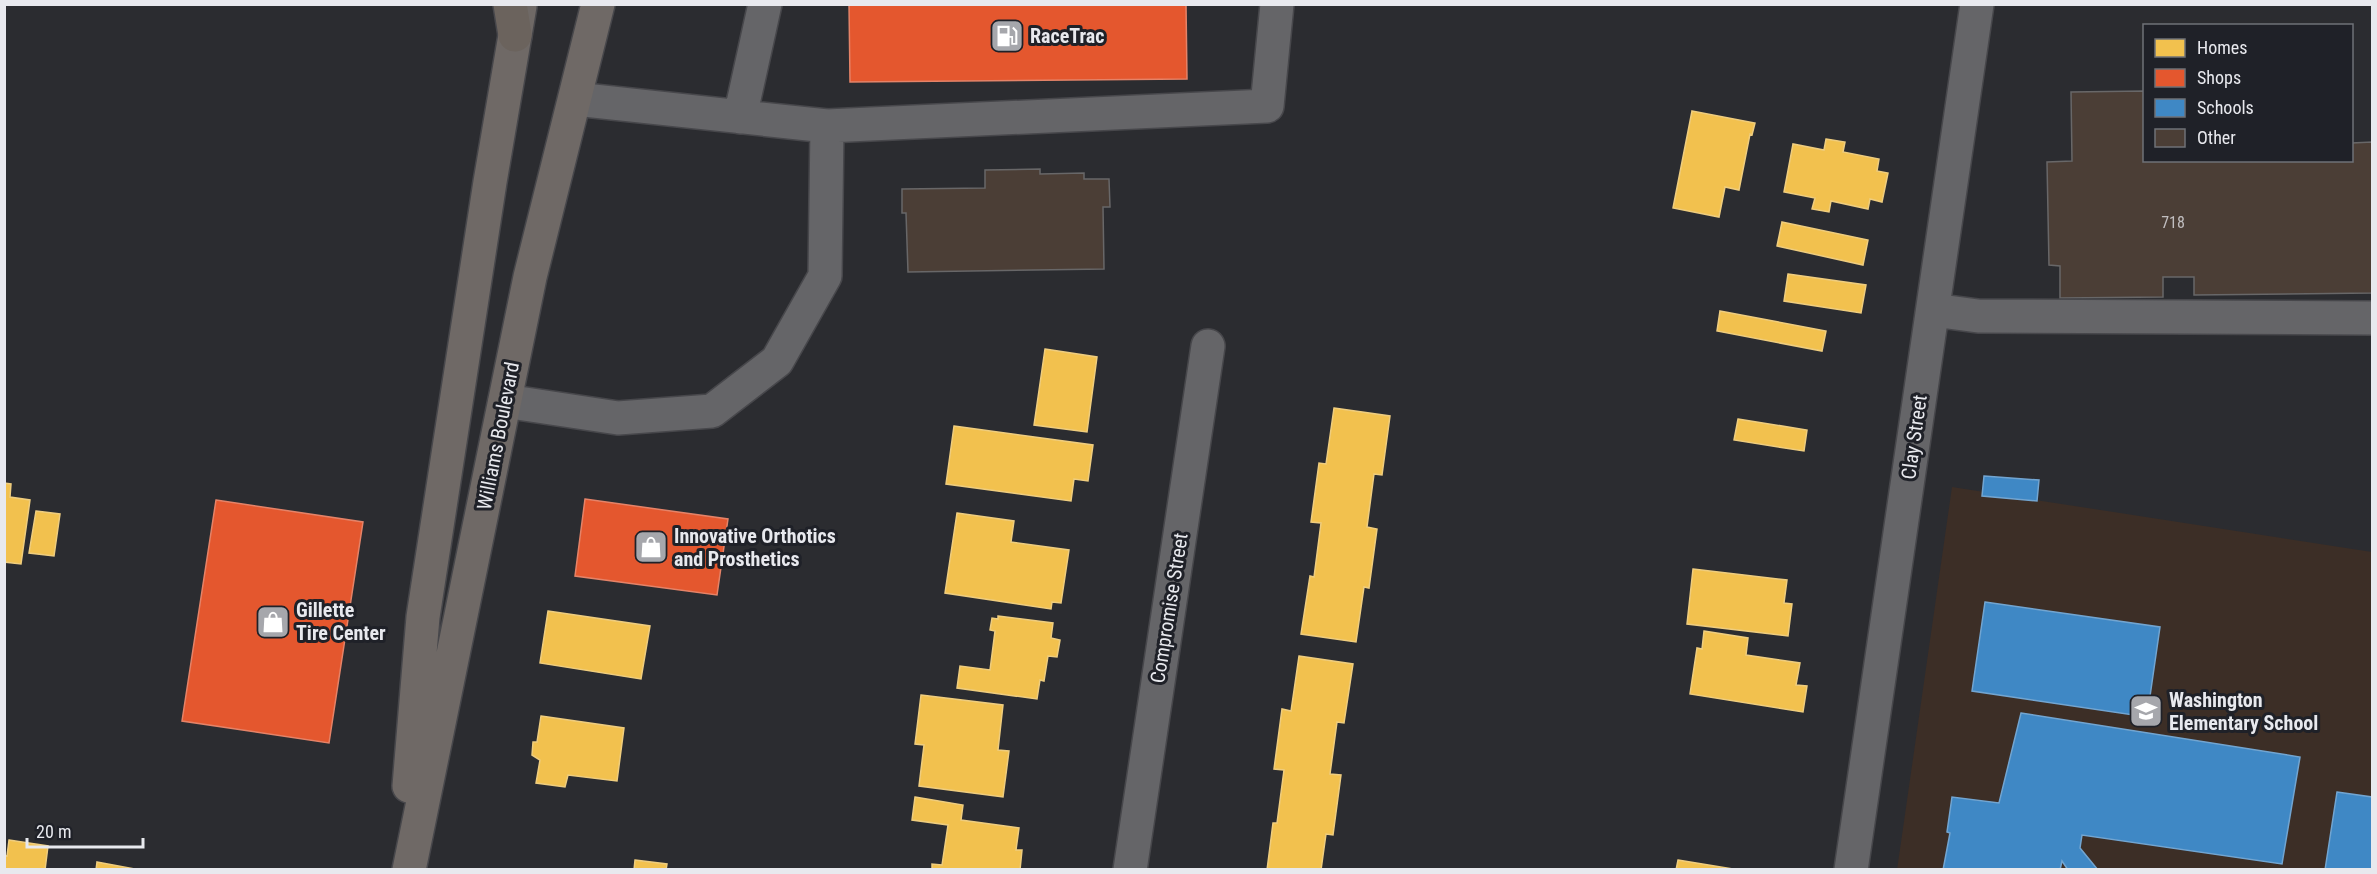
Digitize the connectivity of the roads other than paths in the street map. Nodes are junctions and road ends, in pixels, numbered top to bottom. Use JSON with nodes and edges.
{"nodes":[{"id":1,"x":598,"y":4,"type":"edge"},
{"id":2,"x":765,"y":4,"type":"edge"},
{"id":3,"x":1276,"y":4,"type":"edge"},
{"id":4,"x":1977,"y":4,"type":"edge"},
{"id":5,"x":515,"y":15,"type":"edge"},
{"id":6,"x":575,"y":99,"type":"junction"},
{"id":7,"x":740,"y":117,"type":"junction"},
{"id":8,"x":827,"y":126,"type":"junction"},
{"id":9,"x":1933,"y":310,"type":"junction"},
{"id":10,"x":2373,"y":318,"type":"edge"},
{"id":11,"x":1208,"y":346,"type":"dead end"},
{"id":12,"x":505,"y":400,"type":"junction"},
{"id":13,"x":403,"y":870,"type":"edge"},
{"id":14,"x":410,"y":870,"type":"edge"},
{"id":15,"x":1130,"y":870,"type":"edge"},
{"id":16,"x":1851,"y":870,"type":"edge"}],
"edges":[{"from":1,"to":6,"type":"main road","name":"Williams Boulevard"},
{"from":2,"to":7,"type":"street"},
{"from":3,"to":8,"type":"street"},
{"from":4,"to":9,"type":"street","name":"Clay Street"},
{"from":5,"to":13,"type":"main road"},
{"from":6,"to":7,"type":"street"},
{"from":6,"to":12,"type":"main road","name":"Williams Boulevard"},
{"from":7,"to":8,"type":"street"},
{"from":8,"to":12,"type":"street"},
{"from":9,"to":10,"type":"street"},
{"from":9,"to":16,"type":"street","name":"Clay Street"},
{"from":11,"to":15,"type":"street","name":"Compromise Street"},
{"from":12,"to":14,"type":"main road","name":"Williams Boulevard"}]}
